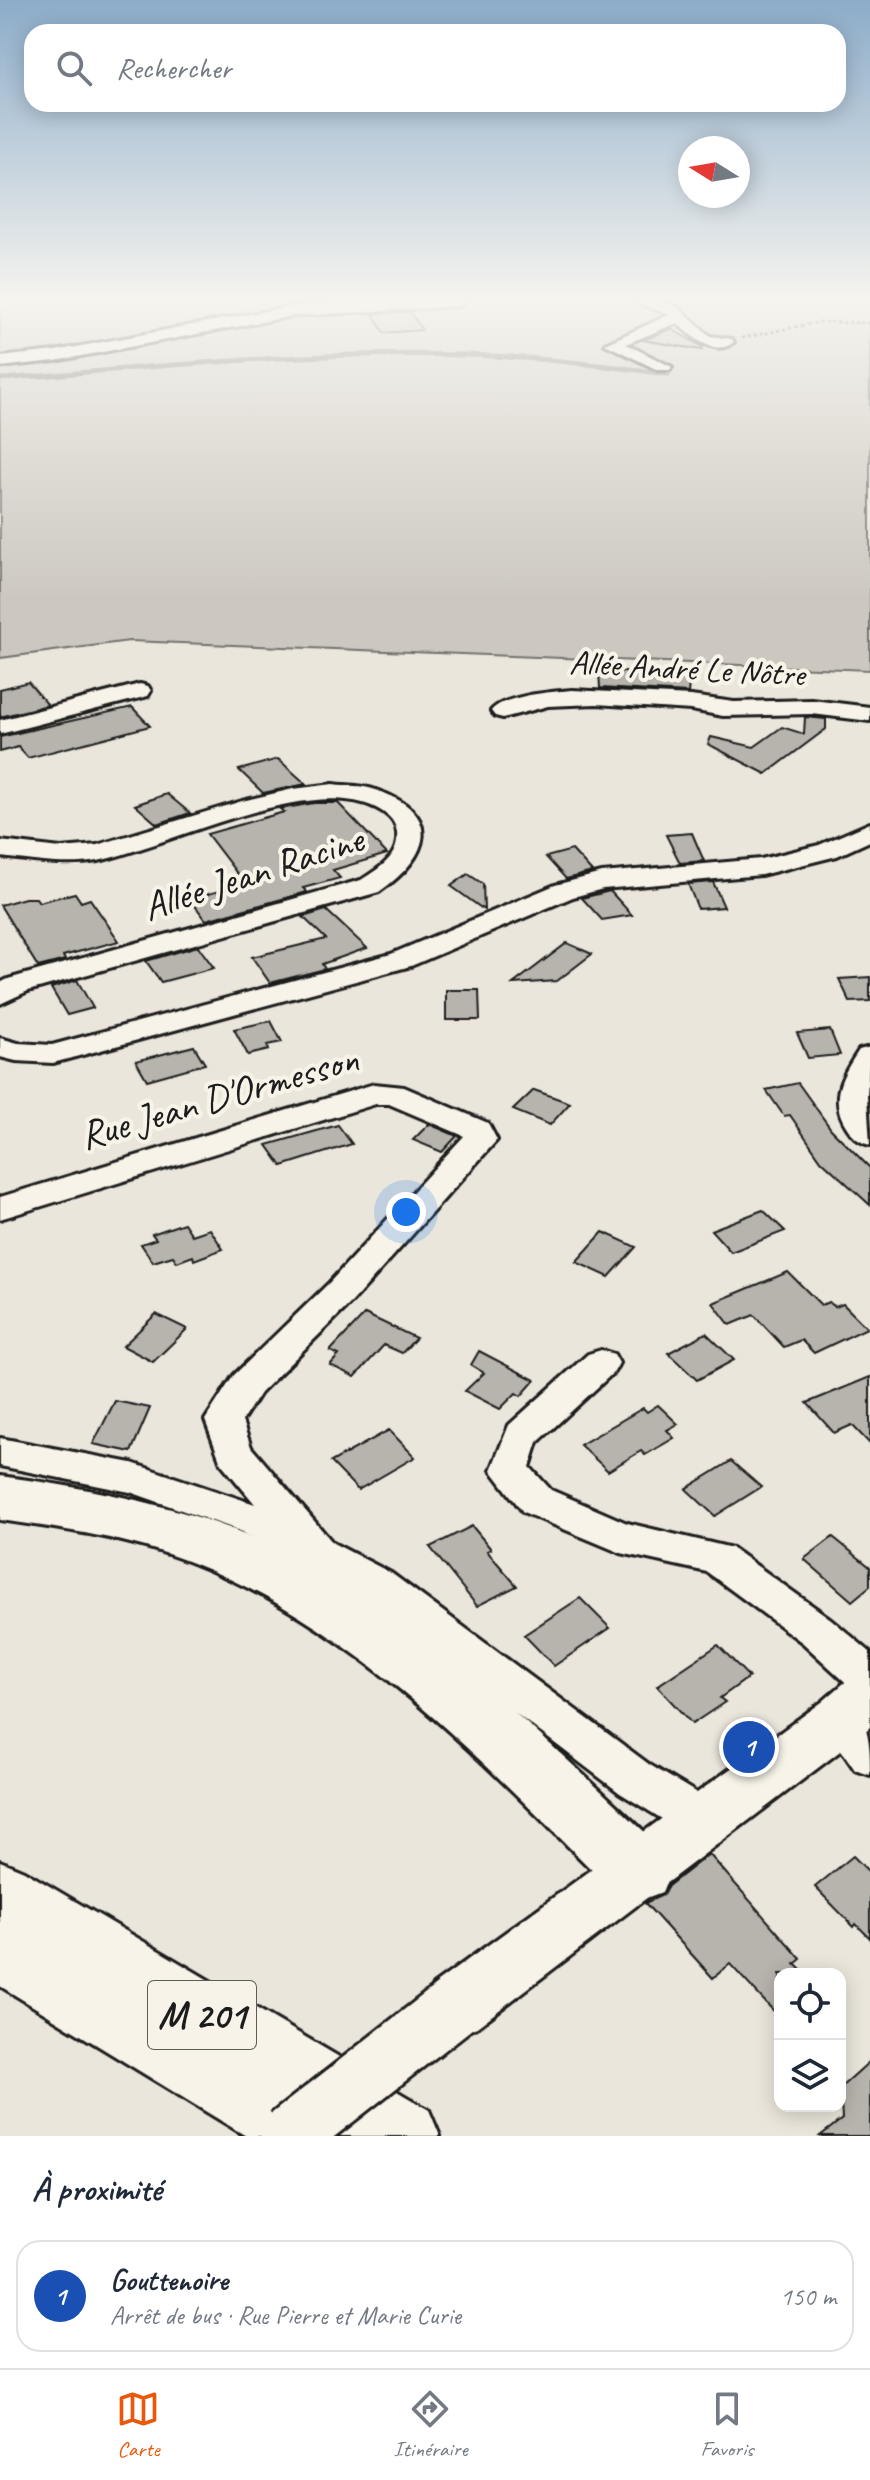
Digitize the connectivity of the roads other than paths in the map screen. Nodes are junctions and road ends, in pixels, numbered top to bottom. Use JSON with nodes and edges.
{"nodes":[{"id":1,"x":140,"y":691,"type":"dead end"},
{"id":2,"x":503,"y":711,"type":"dead end"},
{"id":3,"x":870,"y":714,"type":"edge"},
{"id":4,"x":0,"y":727,"type":"edge"},
{"id":5,"x":870,"y":831,"type":"edge"},
{"id":6,"x":0,"y":849,"type":"edge"},
{"id":7,"x":0,"y":995,"type":"edge"},
{"id":8,"x":0,"y":1047,"type":"edge"},
{"id":9,"x":870,"y":1056,"type":"edge"},
{"id":10,"x":870,"y":1135,"type":"edge"},
{"id":11,"x":0,"y":1208,"type":"edge"},
{"id":12,"x":601,"y":1363,"type":"dead end"},
{"id":13,"x":0,"y":1429,"type":"edge"},
{"id":14,"x":0,"y":1452,"type":"edge"},
{"id":15,"x":61,"y":1464,"type":"junction"},
{"id":16,"x":0,"y":1498,"type":"edge"},
{"id":17,"x":319,"y":1554,"type":"junction"},
{"id":18,"x":863,"y":1712,"type":"edge"},
{"id":19,"x":704,"y":1821,"type":"junction"},
{"id":20,"x":638,"y":1870,"type":"junction"},
{"id":21,"x":0,"y":1893,"type":"edge"},
{"id":22,"x":0,"y":1948,"type":"edge"},
{"id":23,"x":289,"y":2136,"type":"edge"},
{"id":24,"x":315,"y":2136,"type":"edge"},
{"id":25,"x":403,"y":2136,"type":"edge"}],
"edges":[{"from":1,"to":4,"type":"street"},
{"from":2,"to":3,"type":"street","name":"Allée André Le Nôtre"},
{"from":5,"to":8,"type":"street"},
{"from":6,"to":7,"type":"street","name":"Allée Jean Racine"},
{"from":9,"to":10,"type":"street"},
{"from":11,"to":17,"type":"street","name":"Rue Jean D'Ormesson"},
{"from":12,"to":18,"type":"street"},
{"from":13,"to":15,"type":"street"},
{"from":14,"to":15,"type":"street"},
{"from":15,"to":17,"type":"street"},
{"from":16,"to":20,"type":"highway"},
{"from":17,"to":19,"type":"street"},
{"from":18,"to":19,"type":"main road"},
{"from":19,"to":20,"type":"main road"},
{"from":20,"to":23,"type":"main road","bridge":true},
{"from":21,"to":25,"type":"highway","number":"M 201"},
{"from":22,"to":24,"type":"highway","number":"M 201"}]}
